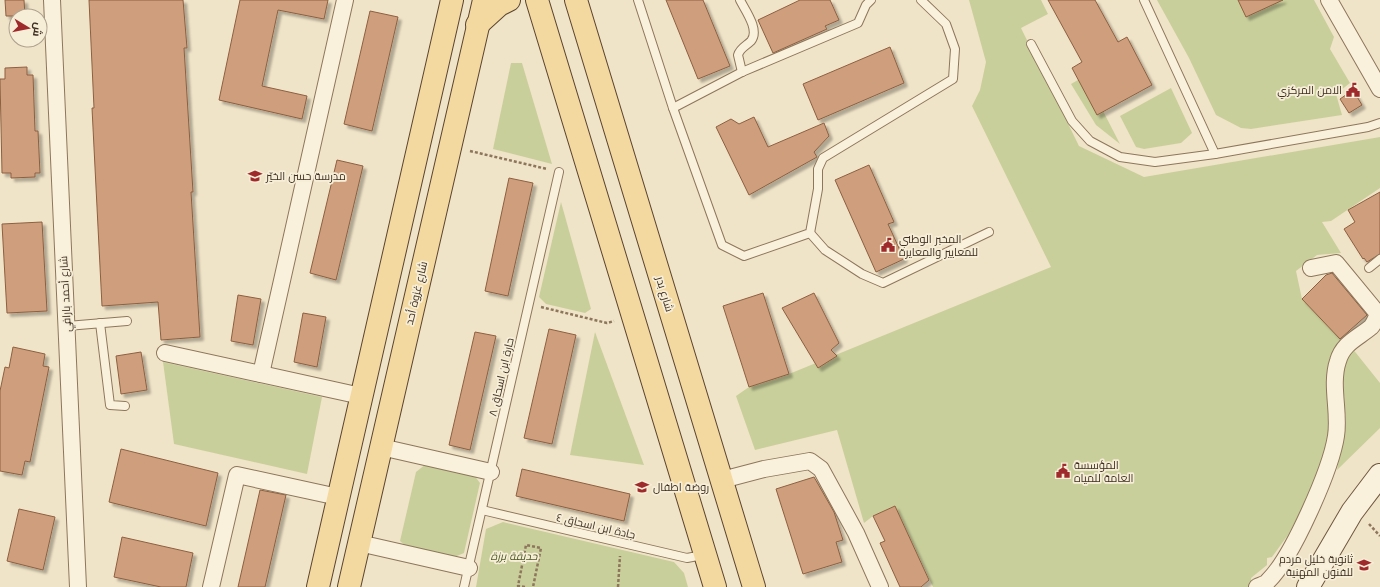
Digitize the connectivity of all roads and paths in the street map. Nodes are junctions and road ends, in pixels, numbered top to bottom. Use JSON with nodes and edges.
{"nodes":[{"id":1,"x":52,"y":0,"type":"edge"},
{"id":2,"x":345,"y":0,"type":"edge"},
{"id":3,"x":452,"y":0,"type":"edge"},
{"id":4,"x":484,"y":0,"type":"edge"},
{"id":5,"x":509,"y":0,"type":"edge"},
{"id":6,"x":522,"y":0,"type":"edge"},
{"id":7,"x":576,"y":0,"type":"edge"},
{"id":8,"x":638,"y":0,"type":"edge"},
{"id":9,"x":740,"y":0,"type":"edge"},
{"id":10,"x":871,"y":0,"type":"edge"},
{"id":11,"x":921,"y":0,"type":"edge"},
{"id":12,"x":1144,"y":0,"type":"edge"},
{"id":13,"x":1332,"y":1,"type":"edge"},
{"id":14,"x":539,"y":6,"type":"edge"},
{"id":15,"x":477,"y":25,"type":"junction"},
{"id":16,"x":1031,"y":44,"type":"dead end"},
{"id":17,"x":742,"y":72,"type":"junction"},
{"id":18,"x":1380,"y":89,"type":"edge"},
{"id":19,"x":673,"y":108,"type":"junction"},
{"id":20,"x":1380,"y":123,"type":"edge"},
{"id":21,"x":1215,"y":154,"type":"junction"},
{"id":22,"x":487,"y":155,"type":"dead end"},
{"id":23,"x":559,"y":172,"type":"joint"},
{"id":24,"x":989,"y":232,"type":"dead end"},
{"id":25,"x":810,"y":233,"type":"junction"},
{"id":26,"x":1380,"y":259,"type":"edge"},
{"id":27,"x":1311,"y":268,"type":"dead end"},
{"id":28,"x":1369,"y":268,"type":"dead end"},
{"id":29,"x":529,"y":303,"type":"junction"},
{"id":30,"x":127,"y":321,"type":"dead end"},
{"id":31,"x":100,"y":323,"type":"junction"},
{"id":32,"x":607,"y":323,"type":"dead end"},
{"id":33,"x":67,"y":326,"type":"junction"},
{"id":34,"x":1376,"y":330,"type":"edge"},
{"id":35,"x":165,"y":353,"type":"dead end"},
{"id":36,"x":261,"y":374,"type":"junction"},
{"id":37,"x":361,"y":396,"type":"junction"},
{"id":38,"x":125,"y":406,"type":"dead end"},
{"id":39,"x":381,"y":447,"type":"junction"},
{"id":40,"x":490,"y":472,"type":"junction"},
{"id":41,"x":1380,"y":475,"type":"edge"},
{"id":42,"x":722,"y":480,"type":"junction"},
{"id":43,"x":338,"y":497,"type":"junction"},
{"id":44,"x":482,"y":510,"type":"junction"},
{"id":45,"x":359,"y":543,"type":"junction"},
{"id":46,"x":621,"y":550,"type":"dead end"},
{"id":47,"x":705,"y":555,"type":"junction"},
{"id":48,"x":469,"y":568,"type":"junction"},
{"id":49,"x":518,"y":586,"type":"edge"},
{"id":50,"x":78,"y":587,"type":"edge"},
{"id":51,"x":211,"y":587,"type":"edge"},
{"id":52,"x":318,"y":587,"type":"edge"},
{"id":53,"x":349,"y":587,"type":"edge"},
{"id":54,"x":464,"y":587,"type":"edge"},
{"id":55,"x":525,"y":587,"type":"edge"},
{"id":56,"x":533,"y":587,"type":"edge"},
{"id":57,"x":618,"y":587,"type":"edge"},
{"id":58,"x":715,"y":587,"type":"edge"},
{"id":59,"x":754,"y":587,"type":"edge"},
{"id":60,"x":880,"y":587,"type":"edge"},
{"id":61,"x":1258,"y":587,"type":"edge"},
{"id":62,"x":1308,"y":587,"type":"edge"}],
"edges":[{"from":1,"to":33,"type":"street","name":"شارع أحمد بارافي"},
{"from":2,"to":36,"type":"street"},
{"from":3,"to":37,"type":"main road"},
{"from":4,"to":15,"type":"main road","name":"شارع غزوة أحد"},
{"from":5,"to":15,"type":"main road"},
{"from":6,"to":14,"type":"main road"},
{"from":7,"to":42,"type":"main road","name":"شارع بدر"},
{"from":8,"to":19,"type":"lane"},
{"from":9,"to":17,"type":"lane"},
{"from":10,"to":17,"type":"lane"},
{"from":11,"to":25,"type":"lane"},
{"from":12,"to":21,"type":"lane"},
{"from":13,"to":18,"type":"street"},
{"from":14,"to":47,"type":"main road"},
{"from":15,"to":39,"type":"main road","name":"شارع غزوة أحد"},
{"from":16,"to":21,"type":"lane"},
{"from":17,"to":19,"type":"lane"},
{"from":19,"to":25,"type":"lane"},
{"from":20,"to":21,"type":"lane"},
{"from":22,"to":23,"type":"path"},
{"from":23,"to":29,"type":"lane","name":"حارة ابن اسحاق ٨"},
{"from":24,"to":25,"type":"lane"},
{"from":26,"to":28,"type":"lane"},
{"from":27,"to":34,"type":"street"},
{"from":29,"to":32,"type":"path"},
{"from":29,"to":40,"type":"lane","name":"حارة ابن اسحاق ٨"},
{"from":30,"to":31,"type":"lane"},
{"from":31,"to":33,"type":"lane"},
{"from":31,"to":38,"type":"lane"},
{"from":33,"to":50,"type":"street","name":"شارع أحمد بارافي"},
{"from":34,"to":61,"type":"street"},
{"from":35,"to":36,"type":"street"},
{"from":36,"to":37,"type":"street"},
{"from":37,"to":43,"type":"main road"},
{"from":39,"to":40,"type":"street"},
{"from":39,"to":45,"type":"main road","name":"شارع غزوة أحد"},
{"from":40,"to":44,"type":"lane","name":"حارة ابن اسحاق ٨"},
{"from":41,"to":62,"type":"main road"},
{"from":42,"to":59,"type":"main road","name":"شارع بدر"},
{"from":42,"to":60,"type":"street"},
{"from":43,"to":51,"type":"street"},
{"from":43,"to":52,"type":"main road"},
{"from":44,"to":47,"type":"lane","name":"جادة ابن اسحاق ٤"},
{"from":44,"to":48,"type":"lane","name":"حارة ابن اسحاق ٨"},
{"from":45,"to":48,"type":"street"},
{"from":45,"to":53,"type":"main road","name":"شارع غزوة أحد"},
{"from":46,"to":57,"type":"path"},
{"from":47,"to":58,"type":"main road"},
{"from":48,"to":54,"type":"lane","name":"حارة ابن اسحاق ٨"},
{"from":49,"to":55,"type":"path"},
{"from":49,"to":56,"type":"path"}]}
